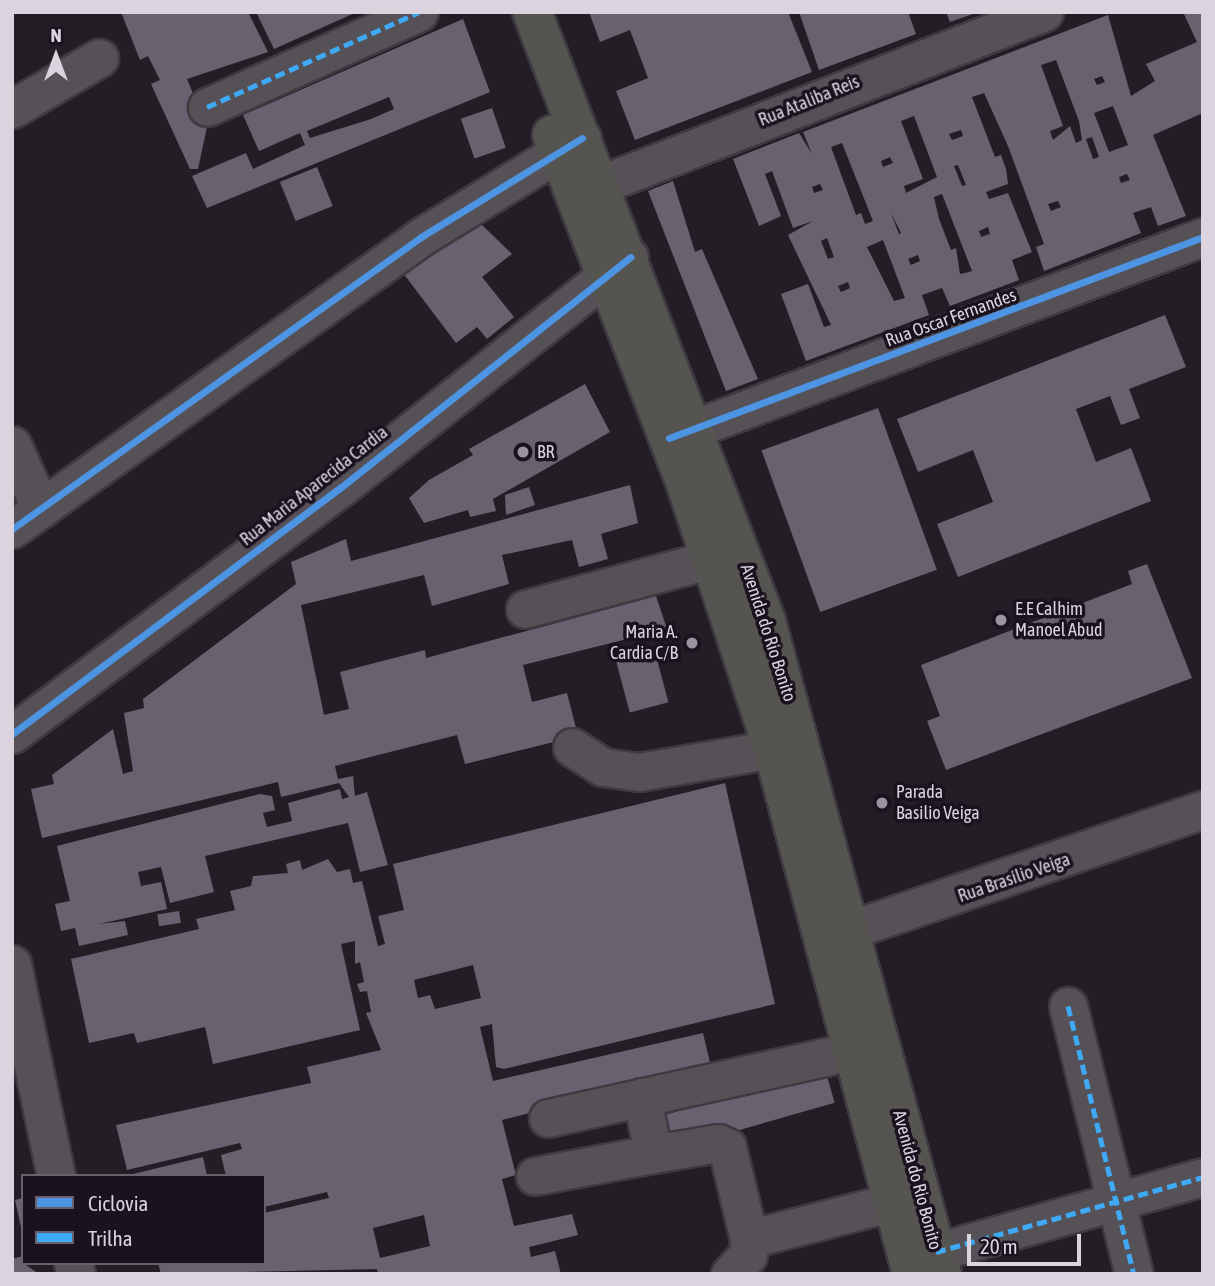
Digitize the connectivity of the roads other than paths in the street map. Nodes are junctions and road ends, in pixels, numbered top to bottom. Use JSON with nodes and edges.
{"nodes":[{"id":1,"x":419,"y":12,"type":"edge"},
{"id":2,"x":504,"y":12,"type":"edge"},
{"id":3,"x":532,"y":12,"type":"edge"},
{"id":4,"x":1044,"y":12,"type":"edge"},
{"id":5,"x":99,"y":58,"type":"dead end"},
{"id":6,"x":207,"y":107,"type":"dead end"},
{"id":7,"x":12,"y":109,"type":"edge"},
{"id":8,"x":570,"y":144,"type":"junction"},
{"id":9,"x":588,"y":189,"type":"junction"},
{"id":10,"x":1203,"y":237,"type":"edge"},
{"id":11,"x":617,"y":264,"type":"junction"},
{"id":12,"x":683,"y":433,"type":"junction"},
{"id":13,"x":12,"y":445,"type":"edge"},
{"id":14,"x":26,"y":519,"type":"edge"},
{"id":15,"x":712,"y":559,"type":"junction"},
{"id":16,"x":526,"y":610,"type":"dead end"},
{"id":17,"x":12,"y":734,"type":"edge"},
{"id":18,"x":572,"y":747,"type":"dead end"},
{"id":19,"x":773,"y":749,"type":"junction"},
{"id":20,"x":1203,"y":810,"type":"edge"},
{"id":21,"x":838,"y":935,"type":"junction"},
{"id":22,"x":12,"y":964,"type":"edge"},
{"id":23,"x":1068,"y":1006,"type":"dead end"},
{"id":24,"x":853,"y":1051,"type":"junction"},
{"id":25,"x":642,"y":1097,"type":"junction"},
{"id":26,"x":548,"y":1118,"type":"dead end"},
{"id":27,"x":653,"y":1154,"type":"junction"},
{"id":28,"x":55,"y":1174,"type":"edge"},
{"id":29,"x":535,"y":1176,"type":"dead end"},
{"id":30,"x":1203,"y":1177,"type":"edge"},
{"id":31,"x":893,"y":1202,"type":"junction"},
{"id":32,"x":1114,"y":1203,"type":"junction"},
{"id":33,"x":749,"y":1239,"type":"junction"},
{"id":34,"x":930,"y":1266,"type":"edge"},
{"id":35,"x":730,"y":1274,"type":"edge"},
{"id":36,"x":1134,"y":1274,"type":"edge"}],
"edges":[{"from":1,"to":6,"type":"street"},
{"from":2,"to":8,"type":"main road","name":"Avenida do Rio Bonito"},
{"from":3,"to":8,"type":"main road","name":"Avenida do Rio Bonito"},
{"from":4,"to":9,"type":"street","name":"Rua Ataliba Reis"},
{"from":5,"to":7,"type":"street"},
{"from":8,"to":9,"type":"main road","name":"Avenida do Rio Bonito"},
{"from":8,"to":14,"type":"street"},
{"from":9,"to":11,"type":"main road","name":"Avenida do Rio Bonito"},
{"from":10,"to":12,"type":"street","name":"Rua Oscar Fernandes"},
{"from":11,"to":12,"type":"main road","name":"Avenida do Rio Bonito"},
{"from":11,"to":17,"type":"street","name":"Rua Maria Aparecida Cardia"},
{"from":12,"to":15,"type":"main road","name":"Avenida do Rio Bonito"},
{"from":12,"to":21,"type":"main road","name":"Avenida do Rio Bonito"},
{"from":13,"to":14,"type":"street"},
{"from":15,"to":16,"type":"street"},
{"from":15,"to":19,"type":"main road","name":"Avenida do Rio Bonito"},
{"from":18,"to":19,"type":"street"},
{"from":19,"to":21,"type":"main road","name":"Avenida do Rio Bonito"},
{"from":20,"to":21,"type":"street","name":"Rua Brasílio Veiga"},
{"from":21,"to":24,"type":"main road","name":"Avenida do Rio Bonito"},
{"from":21,"to":34,"type":"main road","name":"Avenida do Rio Bonito"},
{"from":22,"to":28,"type":"street"},
{"from":23,"to":32,"type":"street"},
{"from":24,"to":25,"type":"street"},
{"from":24,"to":31,"type":"main road","name":"Avenida do Rio Bonito"},
{"from":25,"to":26,"type":"street"},
{"from":25,"to":27,"type":"street"},
{"from":27,"to":29,"type":"street"},
{"from":27,"to":33,"type":"street"},
{"from":30,"to":32,"type":"street"},
{"from":31,"to":33,"type":"street"},
{"from":31,"to":34,"type":"main road","name":"Avenida do Rio Bonito"},
{"from":32,"to":34,"type":"street"},
{"from":32,"to":36,"type":"street"},
{"from":33,"to":35,"type":"street"}]}
